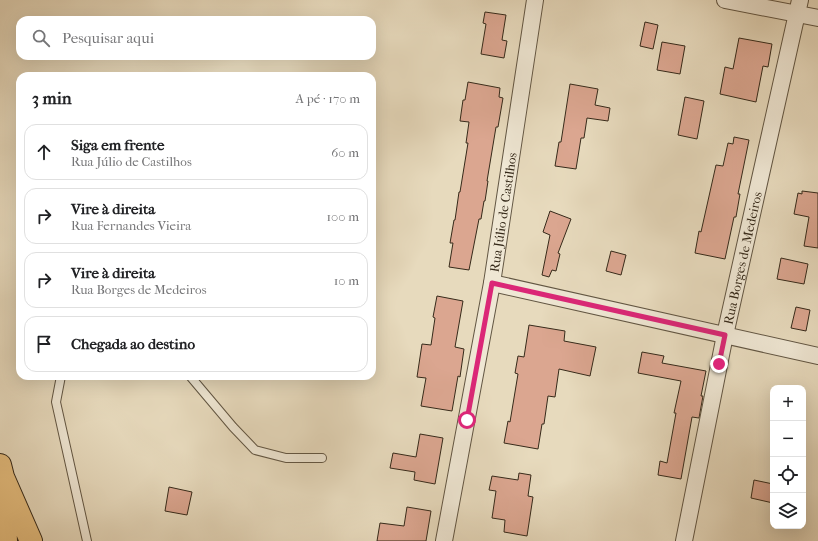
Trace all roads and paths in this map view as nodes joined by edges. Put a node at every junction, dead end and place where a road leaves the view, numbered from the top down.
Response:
1 (535, 0) edge
2 (726, 0) edge
3 (798, 7) edge
4 (818, 18) edge
5 (492, 283) junction
6 (725, 335) junction
7 (818, 356) edge
8 (60, 380) edge
9 (193, 380) edge
10 (322, 458) dead end
11 (2, 471) edge
12 (6, 541) edge
13 (31, 541) edge
14 (87, 541) edge
15 (444, 541) edge
16 (684, 541) edge

1 - 5 street, Rua Júlio de Castilhos
2 - 3 street
3 - 4 street
3 - 6 street, Rua Borges de Medeiros
5 - 6 street
5 - 15 street, Rua Júlio de Castilhos
6 - 7 street
6 - 16 street, Rua Borges de Medeiros
8 - 14 lane
9 - 10 lane
11 - 12 highway
11 - 13 highway

